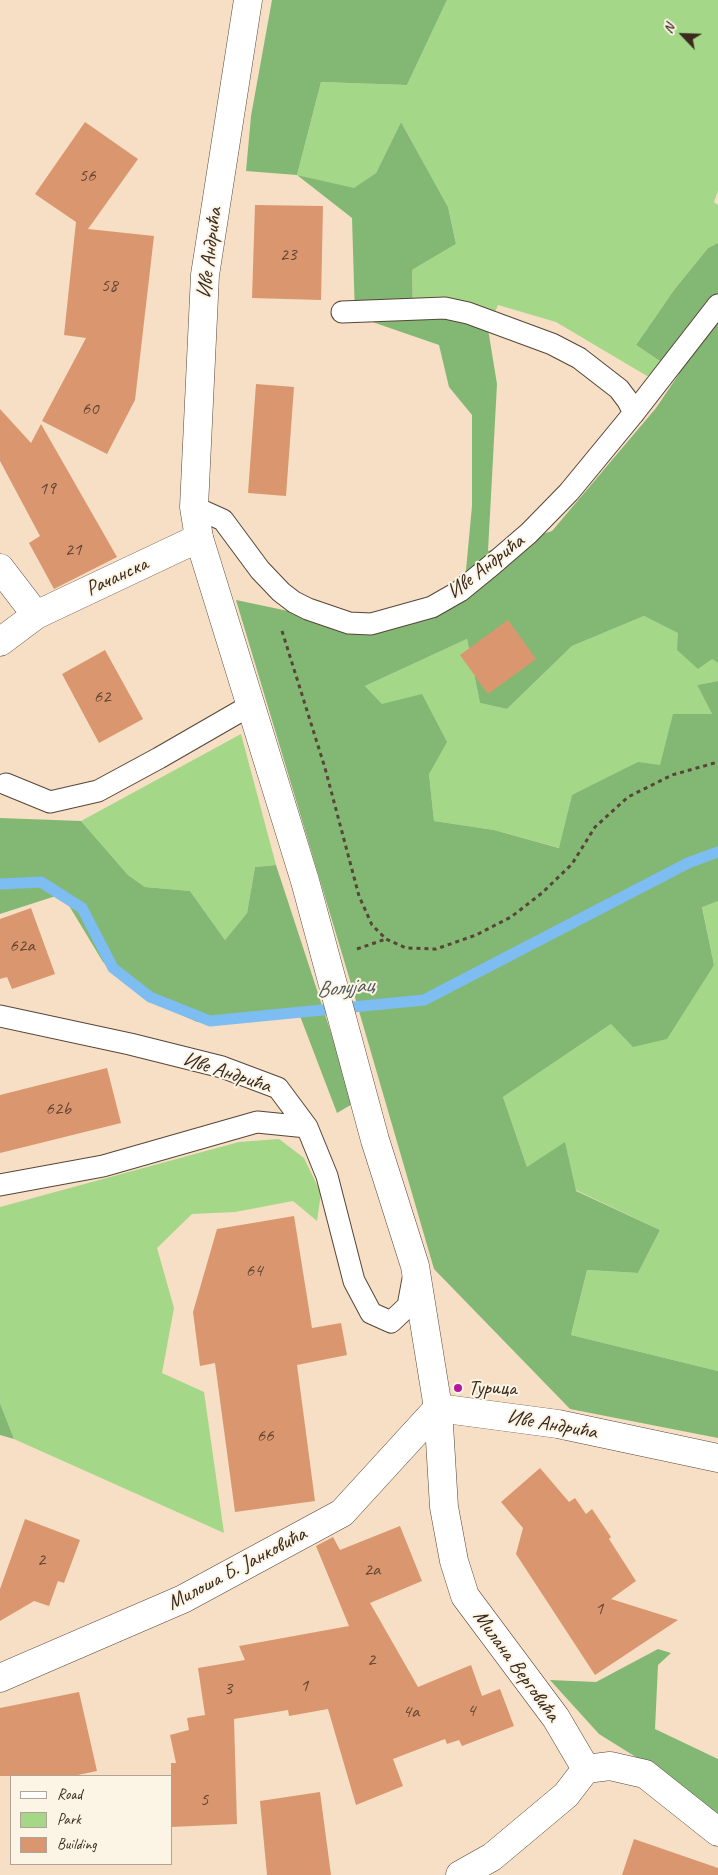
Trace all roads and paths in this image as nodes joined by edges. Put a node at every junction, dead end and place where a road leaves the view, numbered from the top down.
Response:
1 (248, 0) edge
2 (718, 305) edge
3 (342, 312) dead end
4 (634, 413) junction
5 (194, 507) junction
6 (199, 538) junction
7 (0, 568) edge
8 (281, 592) junction
9 (36, 615) junction
10 (0, 642) edge
11 (251, 705) junction
12 (718, 762) edge
13 (6, 784) dead end
14 (0, 1016) edge
15 (307, 1127) junction
16 (0, 1185) edge
17 (415, 1266) junction
18 (438, 1408) junction
19 (718, 1458) edge
20 (0, 1678) edge
21 (586, 1769) junction
22 (718, 1832) edge
23 (460, 1875) edge

1 - 5 street, Иве Андрића
2 - 4 lane, Иве Андрића
3 - 4 lane
4 - 8 lane, Иве Андрића
5 - 6 street, Иве Андрића
5 - 8 lane, Иве Андрића
6 - 9 street, Рачанска
6 - 11 street, Иве Андрића
7 - 9 street
8 - 12 path
9 - 10 street, Рачанска
11 - 13 lane
11 - 17 street, Иве Андрића
14 - 15 lane, Иве Андрића
15 - 16 lane
15 - 17 lane, Иве Андрића
17 - 18 street, Иве Андрића
18 - 19 street, Иве Андрића
18 - 20 street, Милоша Б. Јанковића
18 - 21 street, Милана Верговића
21 - 22 street
21 - 23 street

